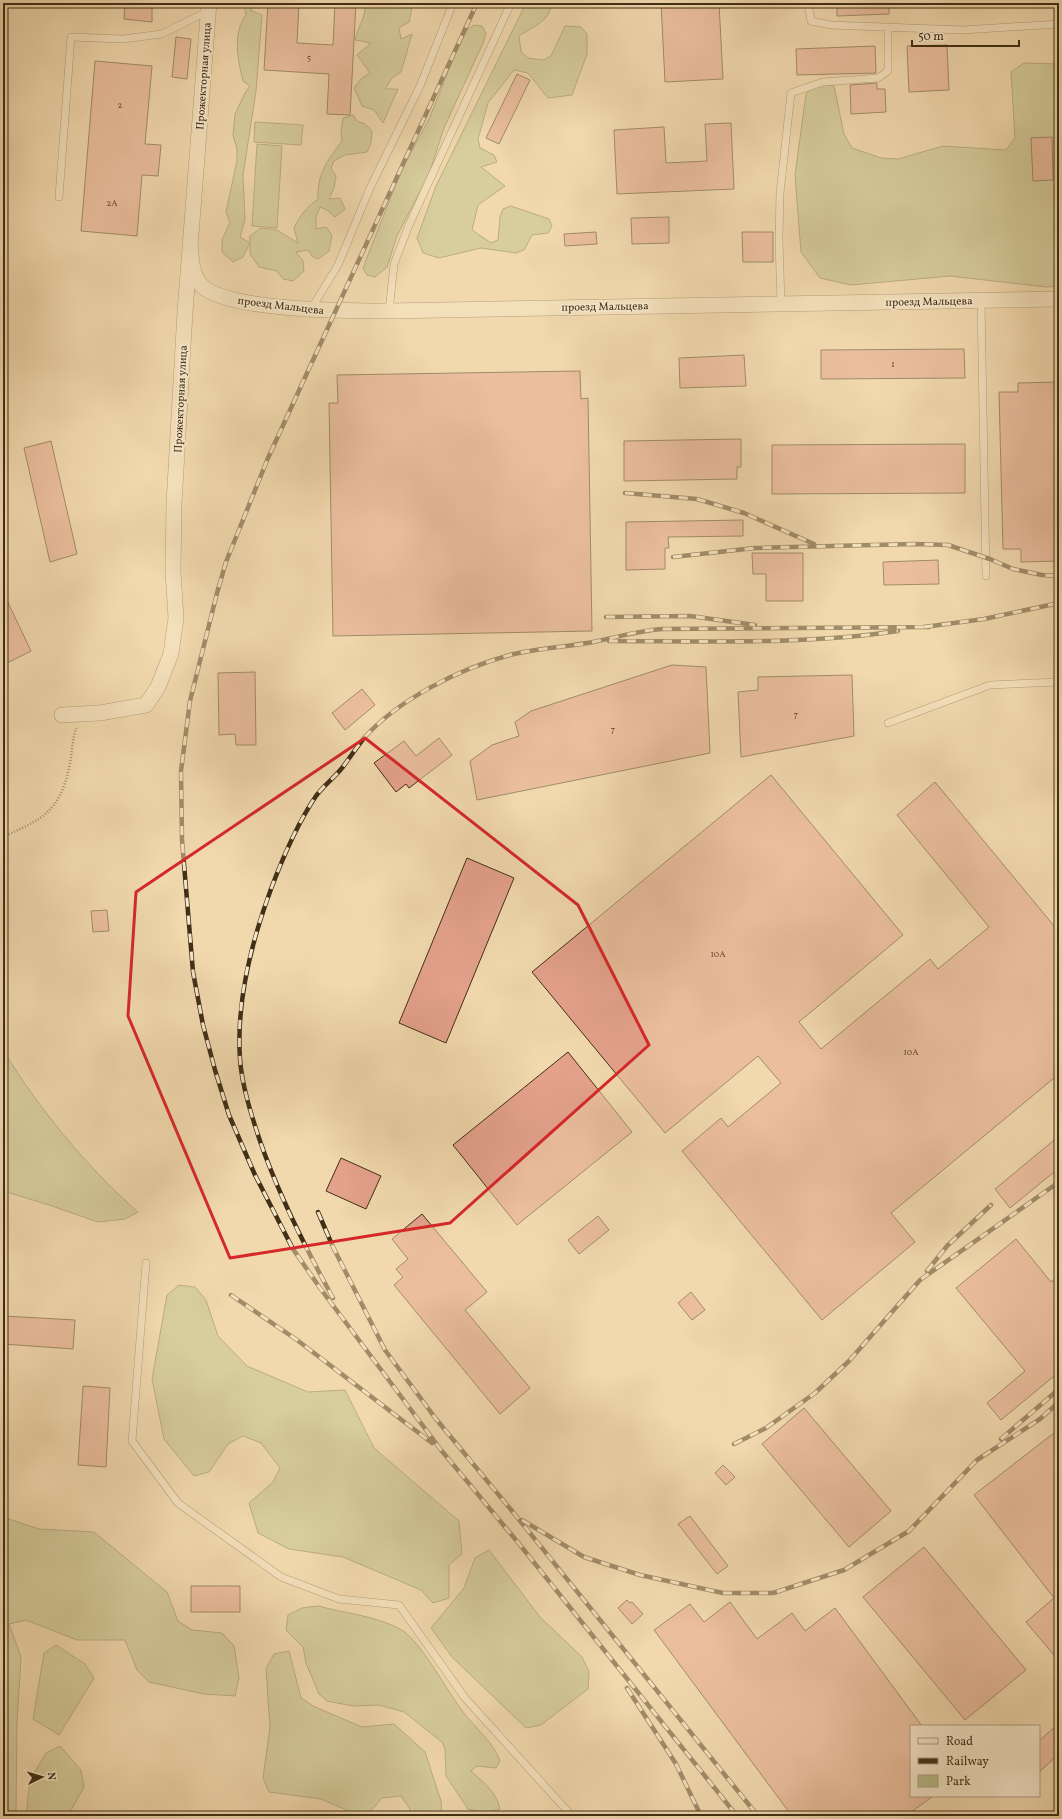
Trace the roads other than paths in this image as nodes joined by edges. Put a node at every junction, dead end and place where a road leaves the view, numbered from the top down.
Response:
1 (453, 3) edge
2 (511, 3) edge
3 (808, 3) edge
4 (208, 7) edge
5 (1059, 24) edge
6 (888, 26) junction
7 (59, 197) dead end
8 (190, 241) junction
9 (1059, 299) edge
10 (981, 300) junction
11 (781, 303) junction
12 (310, 310) junction
13 (390, 311) junction
14 (986, 576) dead end
15 (1059, 682) edge
16 (62, 715) dead end
17 (888, 723) dead end
18 (146, 1263) dead end
19 (572, 1816) edge

1 - 12 lane
2 - 13 lane
3 - 6 lane
4 - 7 lane
4 - 8 street, Прожекторная улица
5 - 6 lane
6 - 11 lane
8 - 12 street, проезд Мальцева
8 - 16 street, Прожекторная улица
9 - 10 street, проезд Мальцева
10 - 11 street, проезд Мальцева
10 - 14 lane
11 - 13 street, проезд Мальцева
12 - 13 street, проезд Мальцева
15 - 17 lane
18 - 19 lane

